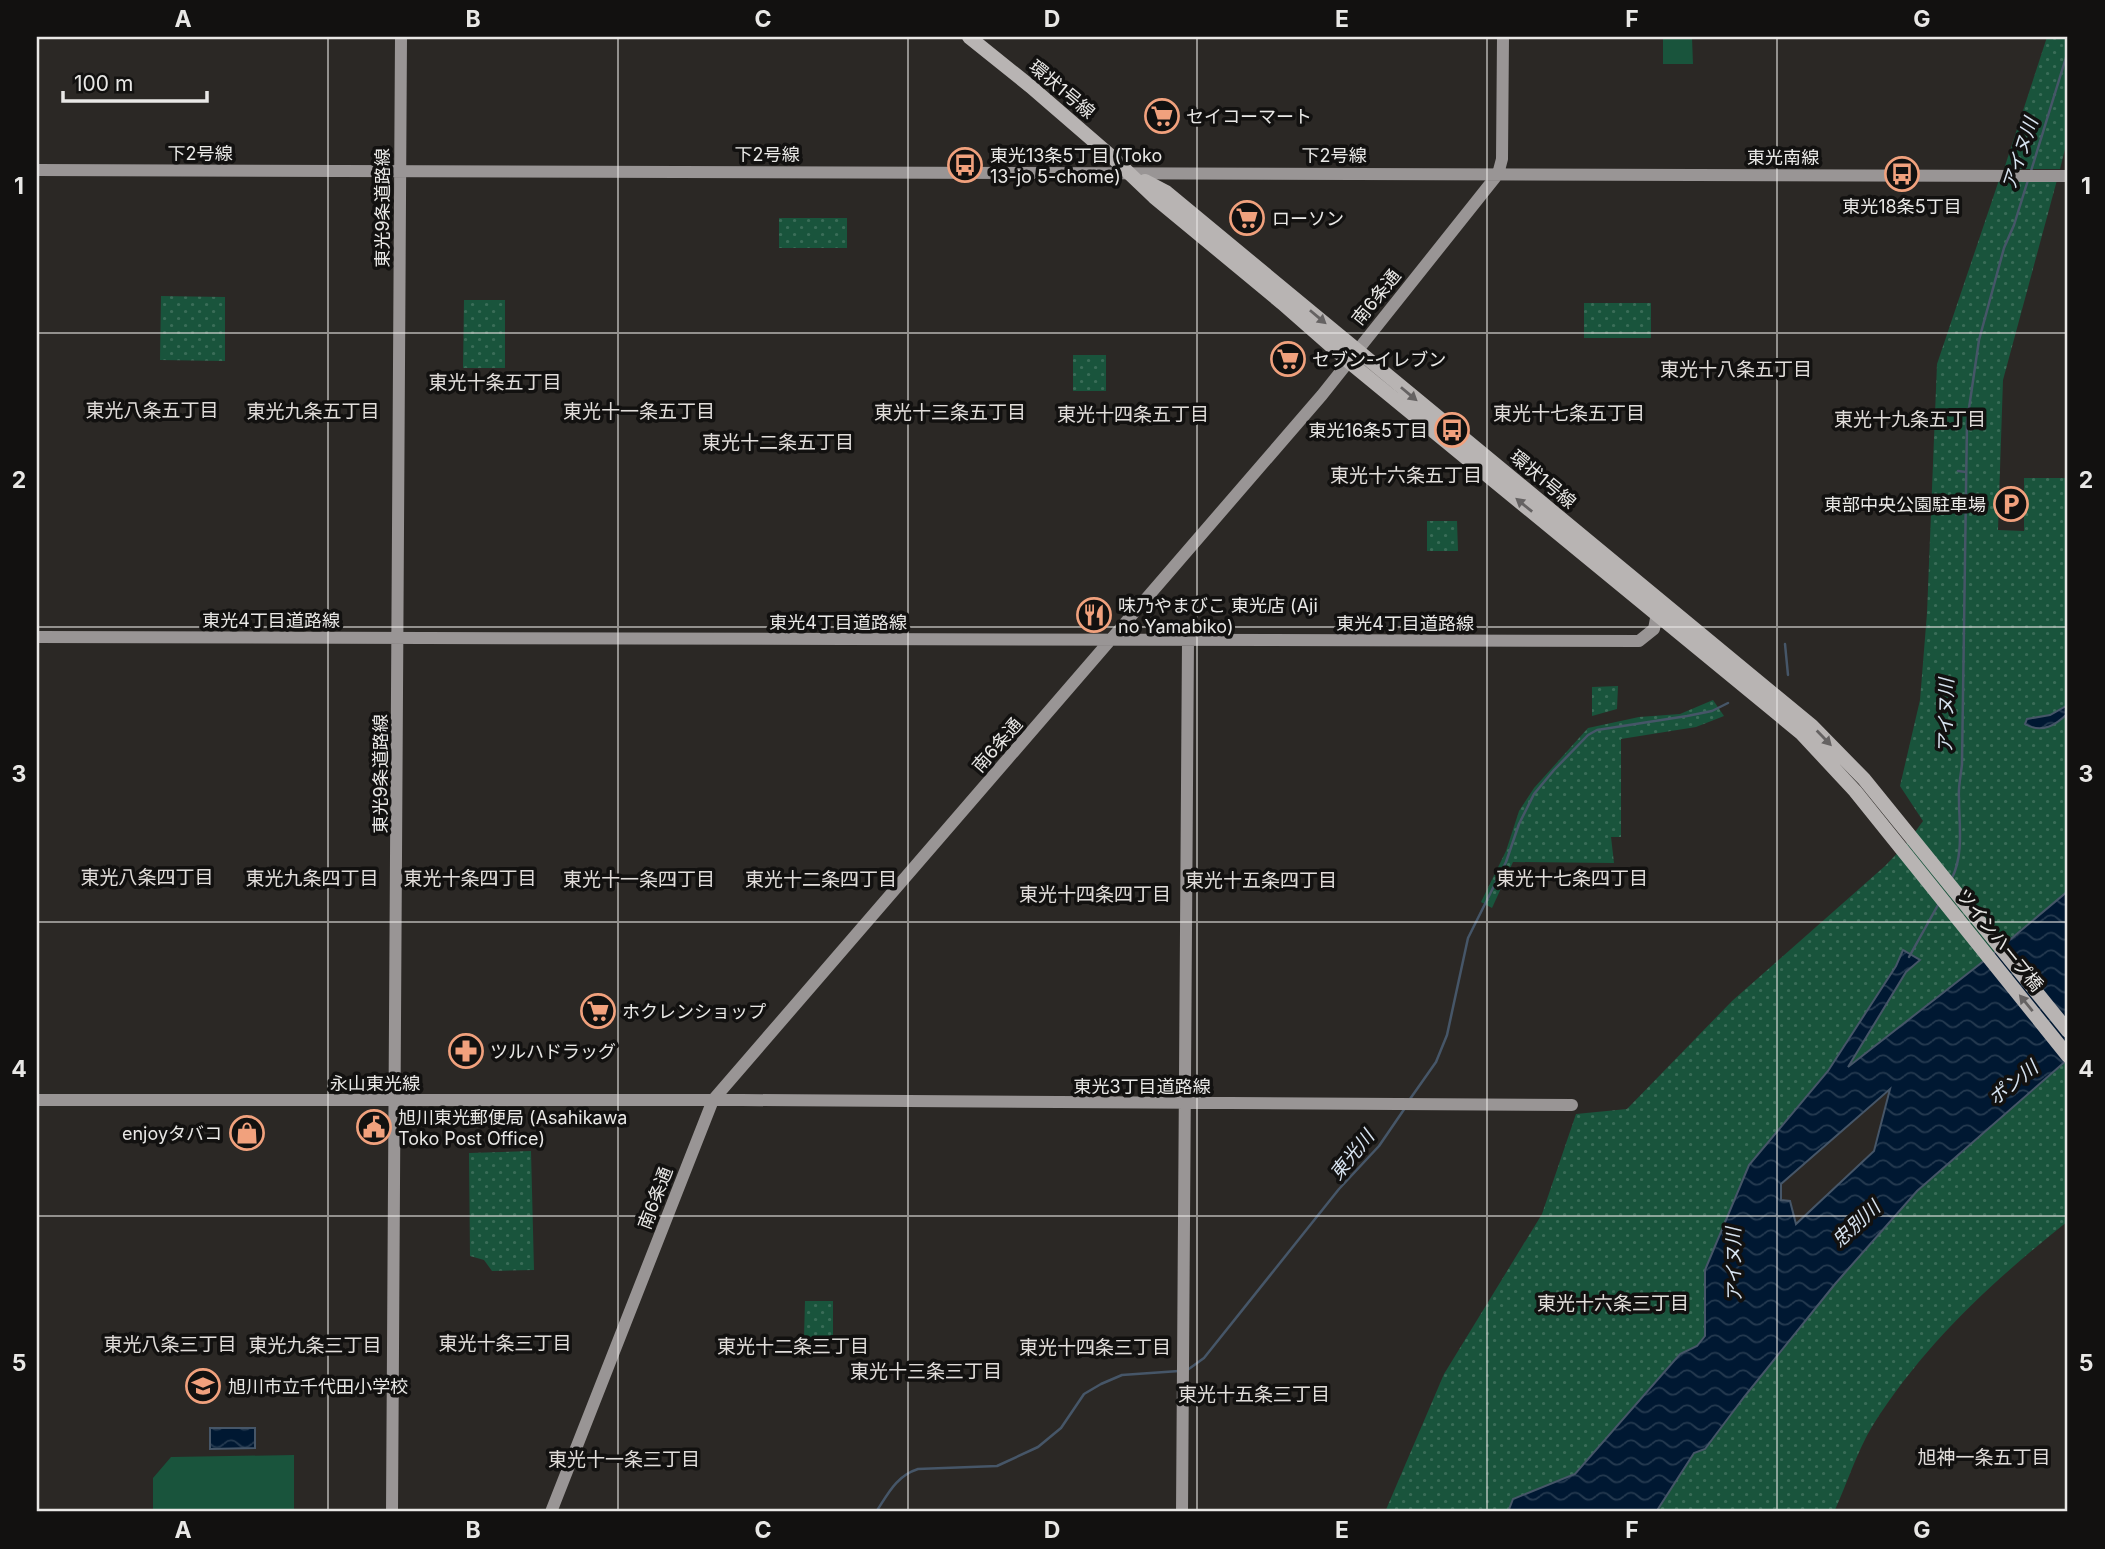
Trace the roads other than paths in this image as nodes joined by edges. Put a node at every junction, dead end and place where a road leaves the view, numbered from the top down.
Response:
1 (401, 37) edge
2 (969, 37) edge
3 (1503, 37) edge
4 (37, 170) edge
5 (400, 170) junction
6 (1128, 172) junction
7 (1497, 174) junction
8 (2068, 176) edge
9 (1352, 356) junction
10 (1657, 613) junction
11 (37, 637) edge
12 (398, 638) junction
13 (1110, 640) junction
14 (1188, 640) junction
15 (1913, 838) joint
16 (1901, 847) joint
17 (2068, 1031) edge
18 (2068, 1056) edge
19 (37, 1100) edge
20 (713, 1100) junction
21 (395, 1101) junction
22 (1185, 1103) junction
23 (1572, 1105) dead end
24 (392, 1512) edge
25 (551, 1512) edge
26 (1182, 1512) edge

1 - 5 street, 東光9条道路線
2 - 6 main road, 環状1号線
3 - 7 street
4 - 5 street, 下2号線
5 - 6 street, 下2号線
5 - 12 street, 東光9条道路線
6 - 7 street, 下2号線
6 - 9 main road, 環状1号線
7 - 8 street, 東光南線
7 - 9 street, 南6条通
10 -> 9 main road, 環状1号線
9 - 13 street, 南6条通
9 -> 15 main road, 環状1号線
10 - 14 street, 東光4丁目道路線
10 - 16 main road, 環状1号線
11 - 12 street, 東光4丁目道路線
12 - 13 street, 東光4丁目道路線
12 - 21 street, 東光9条道路線
13 - 14 street, 東光4丁目道路線
13 - 20 street, 南6条通
14 - 22 street
15 - 17 main road, ツインハープ橋
18 -> 16 main road, ツインハープ橋
19 - 21 street, 永山東光線
20 - 21 street, 永山東光線
20 - 22 street, 東光3丁目道路線
20 - 25 street, 南6条通
21 - 24 street, 東光9条道路線
22 - 23 street, 東光3丁目道路線
22 - 26 street

